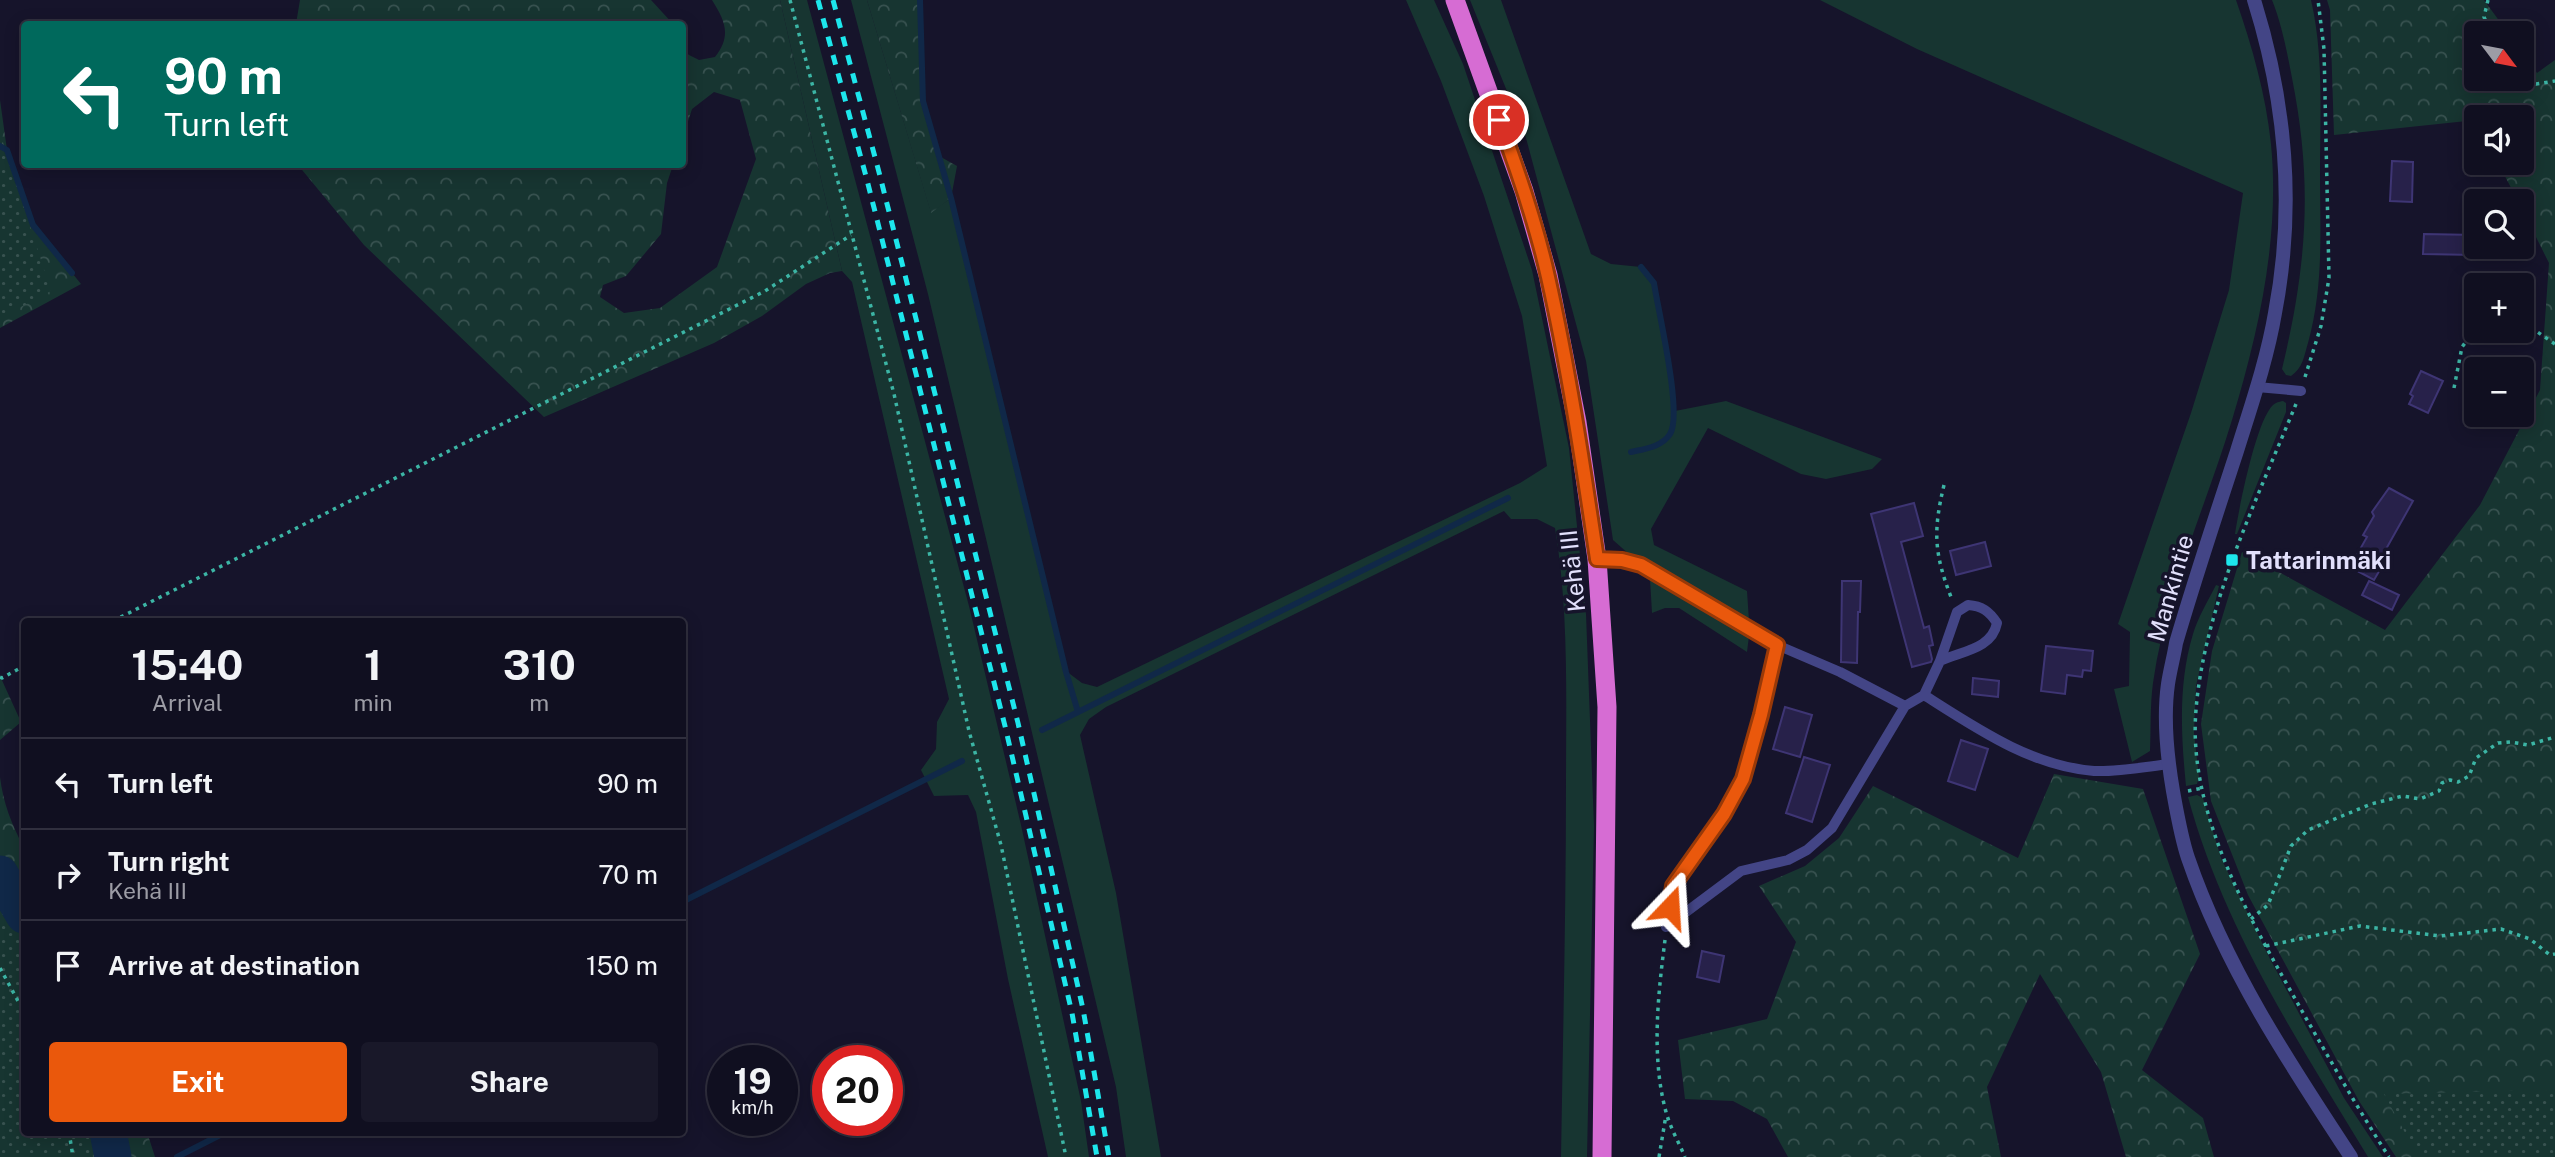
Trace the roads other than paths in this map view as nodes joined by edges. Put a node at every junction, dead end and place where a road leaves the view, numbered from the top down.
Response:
1 (1455, 0) edge
2 (2254, 0) edge
3 (2257, 387) junction
4 (2301, 391) road end
5 (1597, 559) junction
6 (1777, 645) junction
7 (1940, 661) junction
8 (1924, 695) junction
9 (1905, 706) junction
10 (2168, 764) junction
11 (1602, 1157) edge
12 (2351, 1157) edge

1 - 5 highway, Kehä III
2 - 3 street, Mankintie
3 - 4 lane
3 - 10 street, Mankintie
5 - 6 lane
5 - 11 highway, Kehä III
6 - 9 lane
6 - 9 lane
7 - 7 lane
7 - 8 lane
8 - 9 lane
8 - 10 lane
10 - 12 street, Mankintie

